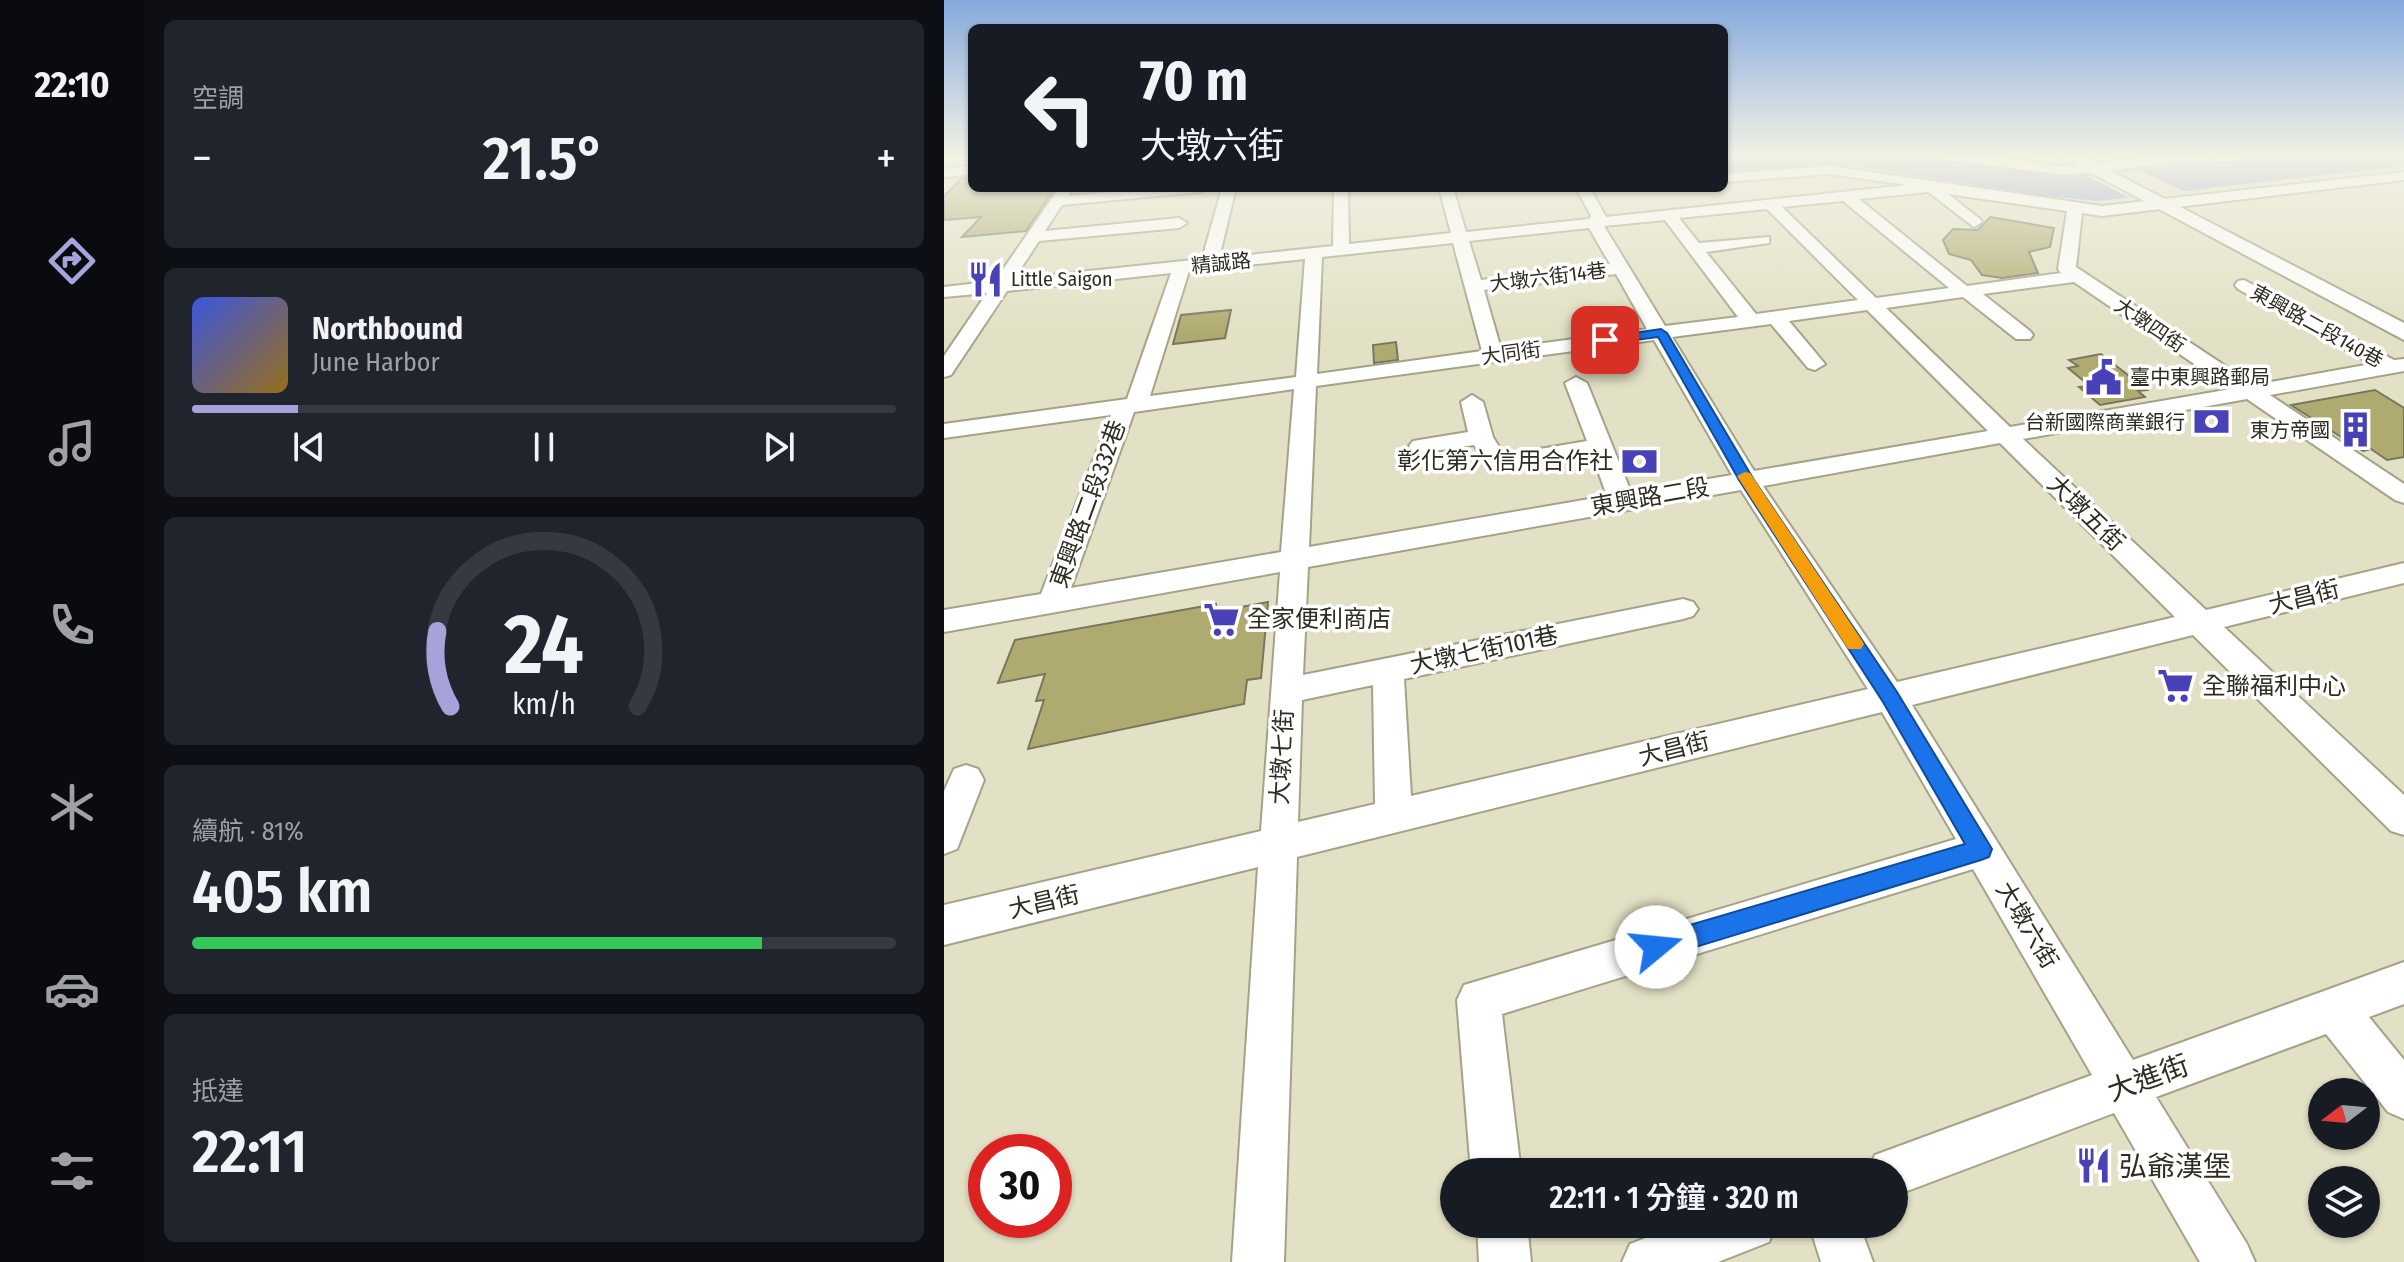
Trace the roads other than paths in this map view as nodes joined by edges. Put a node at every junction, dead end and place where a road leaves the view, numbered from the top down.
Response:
1 (1047, 215) edge
2 (1138, 215) edge
3 (1222, 215) edge
4 (1341, 215) edge
5 (1453, 215) edge
6 (1598, 215) edge
7 (1661, 215) edge
8 (1669, 215) edge
9 (1781, 215) edge
10 (1870, 215) edge
11 (1965, 215) edge
12 (2074, 215) edge
13 (2192, 215) edge
14 (2196, 215) edge
15 (1974, 222) dead end
16 (1179, 223) dead end
17 (1594, 223) junction
18 (1131, 228) junction
19 (1032, 237) junction
20 (1458, 237) junction
21 (1763, 240) dead end
22 (1695, 249) junction
23 (1341, 250) junction
24 (1314, 252) junction
25 (1209, 264) junction
26 (1182, 267) junction
27 (1622, 268) junction
28 (2077, 276) junction
29 (2244, 285) dead end
30 (1474, 286) junction
31 (1000, 287) junction
32 (1965, 291) junction
33 (944, 292) edge
34 (1872, 304) junction
35 (2404, 315) edge
36 (1776, 317) junction
37 (1751, 321) junction
38 (1661, 333) junction
39 (2404, 333) edge
40 (2023, 335) dead end
41 (1493, 356) junction
42 (1815, 364) dead end
43 (2397, 366) edge
44 (944, 371) edge
45 (1305, 382) junction
46 (1576, 383) dead end
47 (2250, 392) junction
48 (1472, 402) dead end
49 (1130, 405) junction
50 (944, 431) edge
51 (2005, 435) junction
52 (1481, 437) junction
53 (1421, 446) dead end
54 (1600, 446) junction
55 (1747, 480) junction
56 (2404, 495) edge
57 (1622, 502) junction
58 (1294, 559) junction
59 (2404, 573) edge
60 (1052, 602) junction
61 (1683, 609) dead end
62 (944, 621) edge
63 (2200, 622) junction
64 (1388, 670) junction
65 (1286, 691) junction
66 (1890, 697) junction
67 (966, 780) dead end
68 (1394, 817) junction
69 (2404, 819) edge
70 (944, 837) edge
71 (1278, 847) junction
72 (1981, 849) junction
73 (944, 925) edge
74 (2404, 983) edge
75 (2334, 1009) junction
76 (2124, 1087) junction
77 (2404, 1096) edge
78 (1495, 1158) edge
79 (1908, 1166) edge
80 (1503, 1238) edge
81 (1713, 1238) edge
82 (1839, 1238) edge
83 (1258, 1262) edge
84 (1505, 1262) edge
85 (1648, 1262) edge
86 (1847, 1262) edge
87 (2229, 1262) edge

1 - 19 street
2 - 18 street
3 - 25 street
4 - 23 street
5 - 20 street
6 - 17 street, 大墩六街
7 - 17 street, 精誠路
8 - 22 street
9 - 34 street, 大墩五街
10 - 32 street
11 - 15 street
12 - 28 street
13 - 39 main road
14 - 35 main road
16 - 18 street
17 - 20 street, 精誠路
17 - 27 street, 大墩六街
18 - 19 street
19 - 31 street
20 - 23 street, 精誠路
20 - 30 street
21 - 22 street
22 - 37 street
23 - 24 street, 精誠路
24 - 25 street, 精誠路
24 - 45 street, 大墩七街
25 - 26 street, 精誠路
26 - 31 street, 精誠路
26 - 49 street, 東興路二段332巷
27 - 30 street, 大墩六街14巷
27 - 38 street, 大墩六街
28 - 32 street, 大同街
28 - 47 street, 大墩四街
29 - 43 street, 東興路二段140巷
30 - 41 street
31 - 33 street, 精誠路
31 - 44 street
32 - 34 street, 大同街
32 - 40 street
34 - 36 street, 大同街
34 - 51 street, 大墩五街
36 - 37 street, 大同街
36 - 42 street
37 - 38 street, 大同街
38 - 41 street, 大同街
38 - 55 street, 大墩六街
41 - 45 street, 大同街
43 - 47 street, 東興路二段
45 - 49 street, 大同街
45 - 58 street, 大墩七街
46 - 54 street
47 - 51 street, 東興路二段
47 - 56 street, 大墩四街
48 - 52 street
49 - 50 street, 大同街
49 - 60 street, 東興路二段332巷
51 - 55 street, 東興路二段
51 - 63 street, 大墩五街
52 - 53 street
52 - 54 street
54 - 57 street
55 - 57 street, 東興路二段
55 - 66 street, 大墩六街
57 - 58 street, 東興路二段
58 - 60 street, 東興路二段
58 - 65 street, 大墩七街
59 - 63 street, 大昌街
60 - 62 street, 東興路二段
61 - 64 street, 大墩七街101巷
63 - 66 street, 大昌街
63 - 69 street, 大墩五街
64 - 65 street, 大墩七街101巷
64 - 68 street
65 - 71 street, 大墩七街
66 - 68 street, 大昌街
66 - 72 street, 大墩六街
67 - 70 street
68 - 71 street, 大昌街
71 - 73 street, 大昌街
71 - 83 street, 大墩七街
72 - 76 street, 大墩六街
72 - 78 street
74 - 75 street, 大進街
75 - 76 street, 大進街
75 - 77 street
76 - 79 street, 大進街
76 - 87 street, 大墩六街
80 - 84 street
81 - 85 street
82 - 86 street

